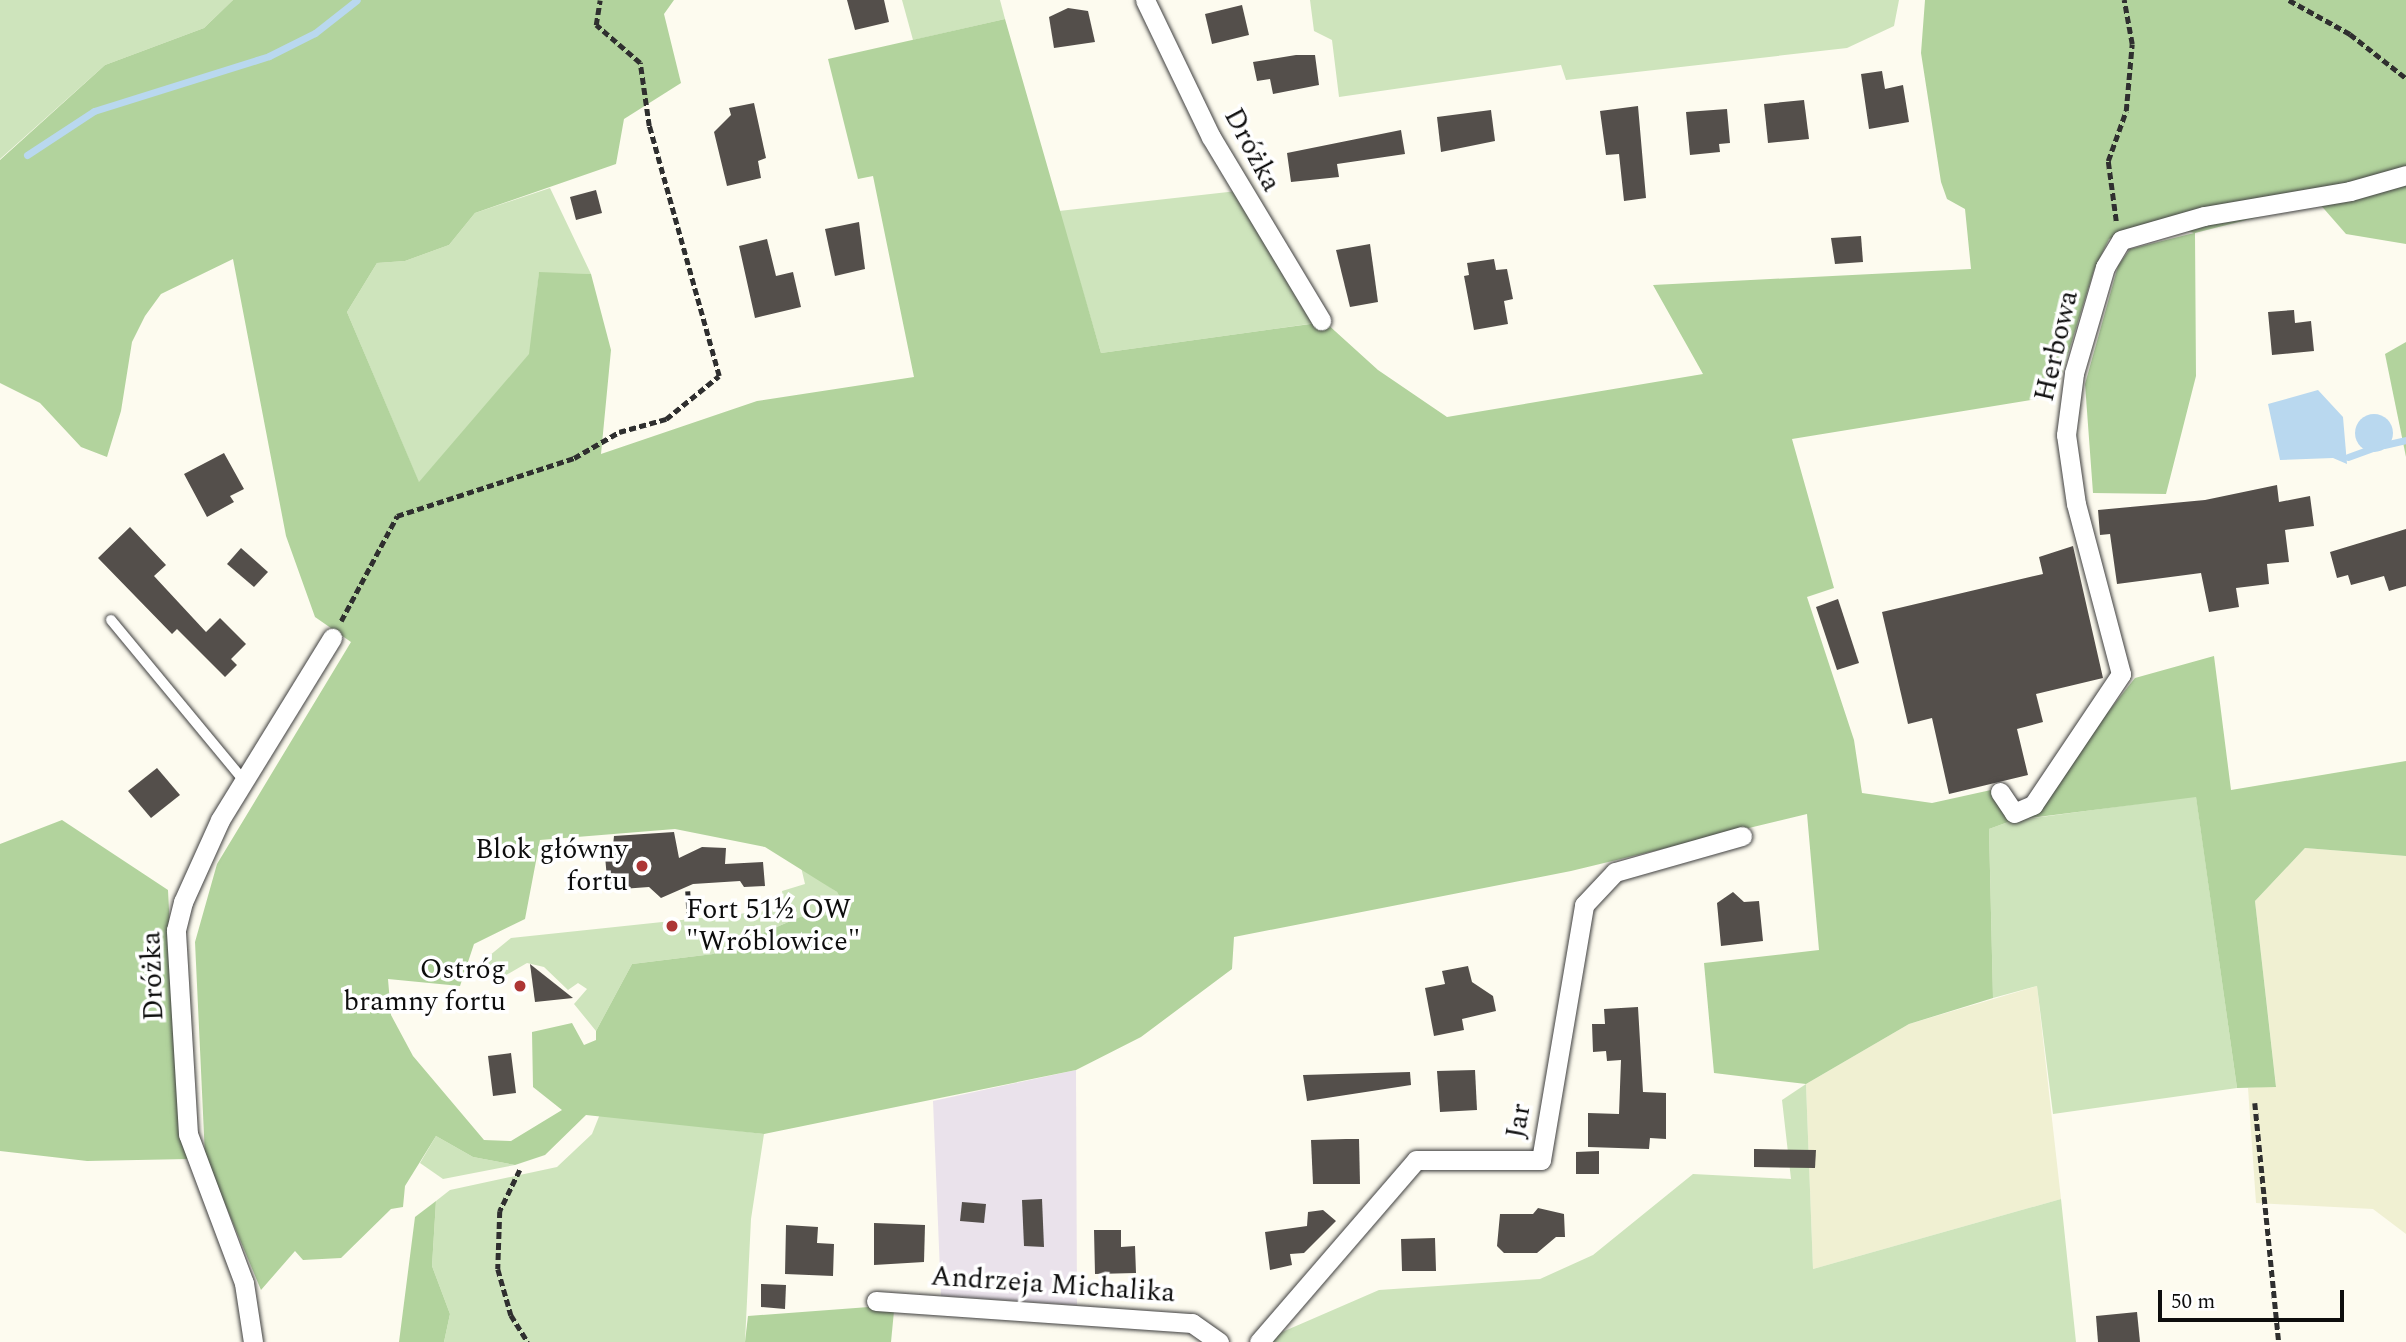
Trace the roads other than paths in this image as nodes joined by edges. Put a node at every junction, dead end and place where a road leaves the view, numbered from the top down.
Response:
1 (1144, 0) edge
2 (2406, 175) edge
3 (1321, 320) dead end
4 (111, 620) dead end
5 (332, 638) road end
6 (244, 781) junction
7 (2000, 792) dead end
8 (1742, 836) dead end
9 (876, 1301) dead end
10 (253, 1342) edge
11 (1219, 1342) edge
12 (1259, 1342) edge

1 - 3 street, Dróżka
2 - 7 street, Herbowa
4 - 6 lane
5 - 6 street, Dróżka
6 - 10 street, Dróżka
8 - 12 street, Jar
9 - 11 street, Andrzeja Michalika

